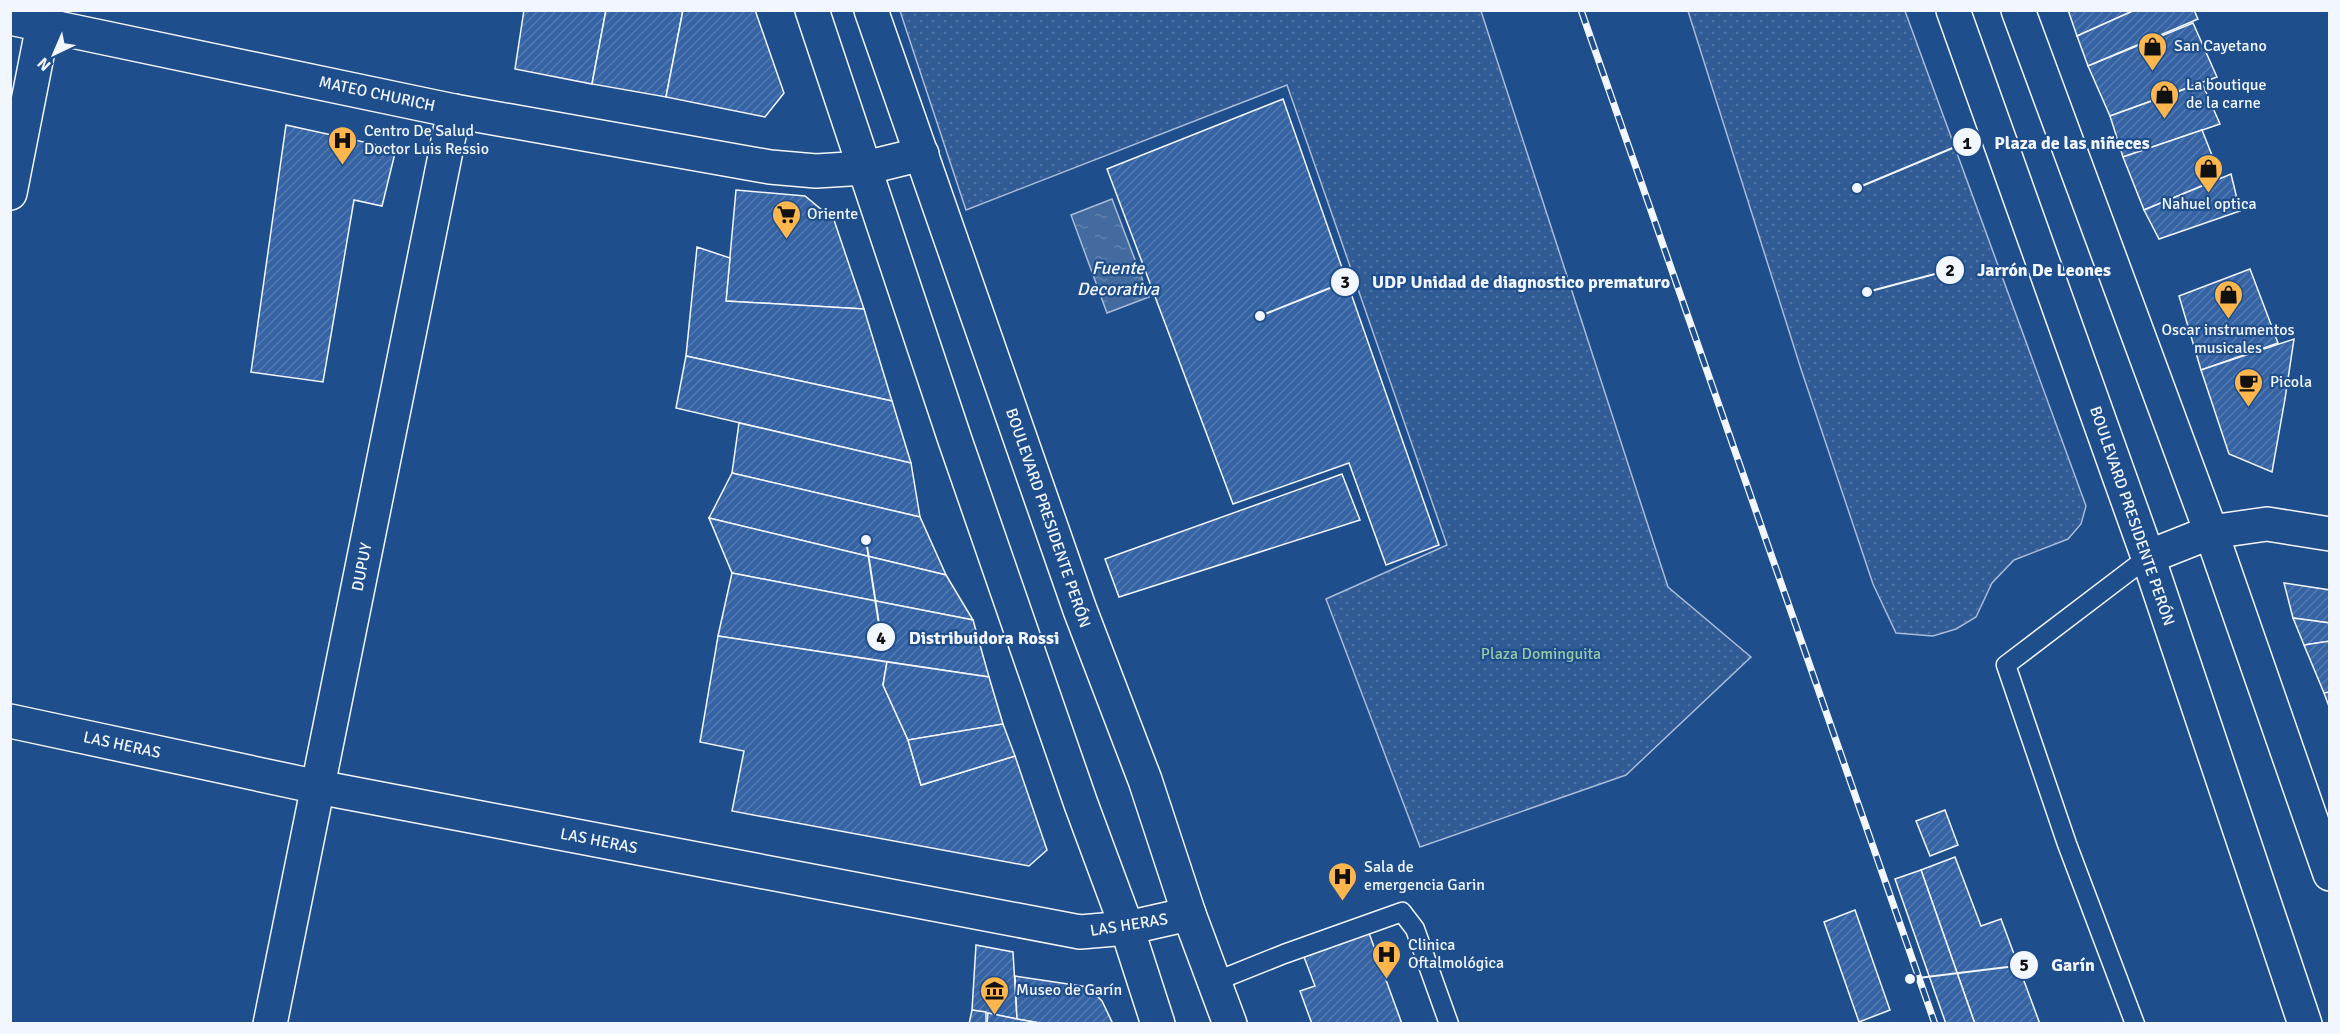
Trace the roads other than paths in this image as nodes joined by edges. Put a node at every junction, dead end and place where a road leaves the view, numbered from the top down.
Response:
1 (812, 10) edge
2 (871, 10) edge
3 (1953, 10) edge
4 (2018, 10) edge
5 (45, 17) edge
6 (10, 18) edge
7 (454, 111) junction
8 (922, 154) junction
9 (865, 168) junction
10 (10, 193) edge
11 (2211, 532) junction
12 (2330, 534) edge
13 (2148, 557) junction
14 (10, 721) edge
15 (318, 787) junction
16 (2330, 874) edge
17 (1189, 914) junction
18 (1127, 928) junction
19 (1214, 982) junction
20 (270, 1023) edge
21 (1158, 1023) edge
22 (1230, 1023) edge
23 (1449, 1023) edge
24 (2135, 1023) edge
25 (2305, 1023) edge

1 - 9 street
2 - 8 street, BOULEVARD PRESIDENTE PERÓN
3 - 13 street, BOULEVARD PRESIDENTE PERÓN
4 - 11 street
5 - 6 street, MATEO CHURICH
5 - 7 street, MATEO CHURICH
5 - 10 street
7 - 9 street, MATEO CHURICH
7 - 15 street, DUPUY
8 - 9 street, MATEO CHURICH
8 - 17 street, BOULEVARD PRESIDENTE PERÓN
9 - 18 street
11 - 12 street
11 - 13 street
11 - 16 street
13 - 24 lane
13 - 25 street, BOULEVARD PRESIDENTE PERÓN
14 - 15 street, LAS HERAS
15 - 18 street, LAS HERAS
15 - 20 street, DUPUY
17 - 18 street, LAS HERAS
17 - 19 street, BOULEVARD PRESIDENTE PERÓN
18 - 21 street
19 - 22 street, BOULEVARD PRESIDENTE PERÓN
19 - 23 lane

